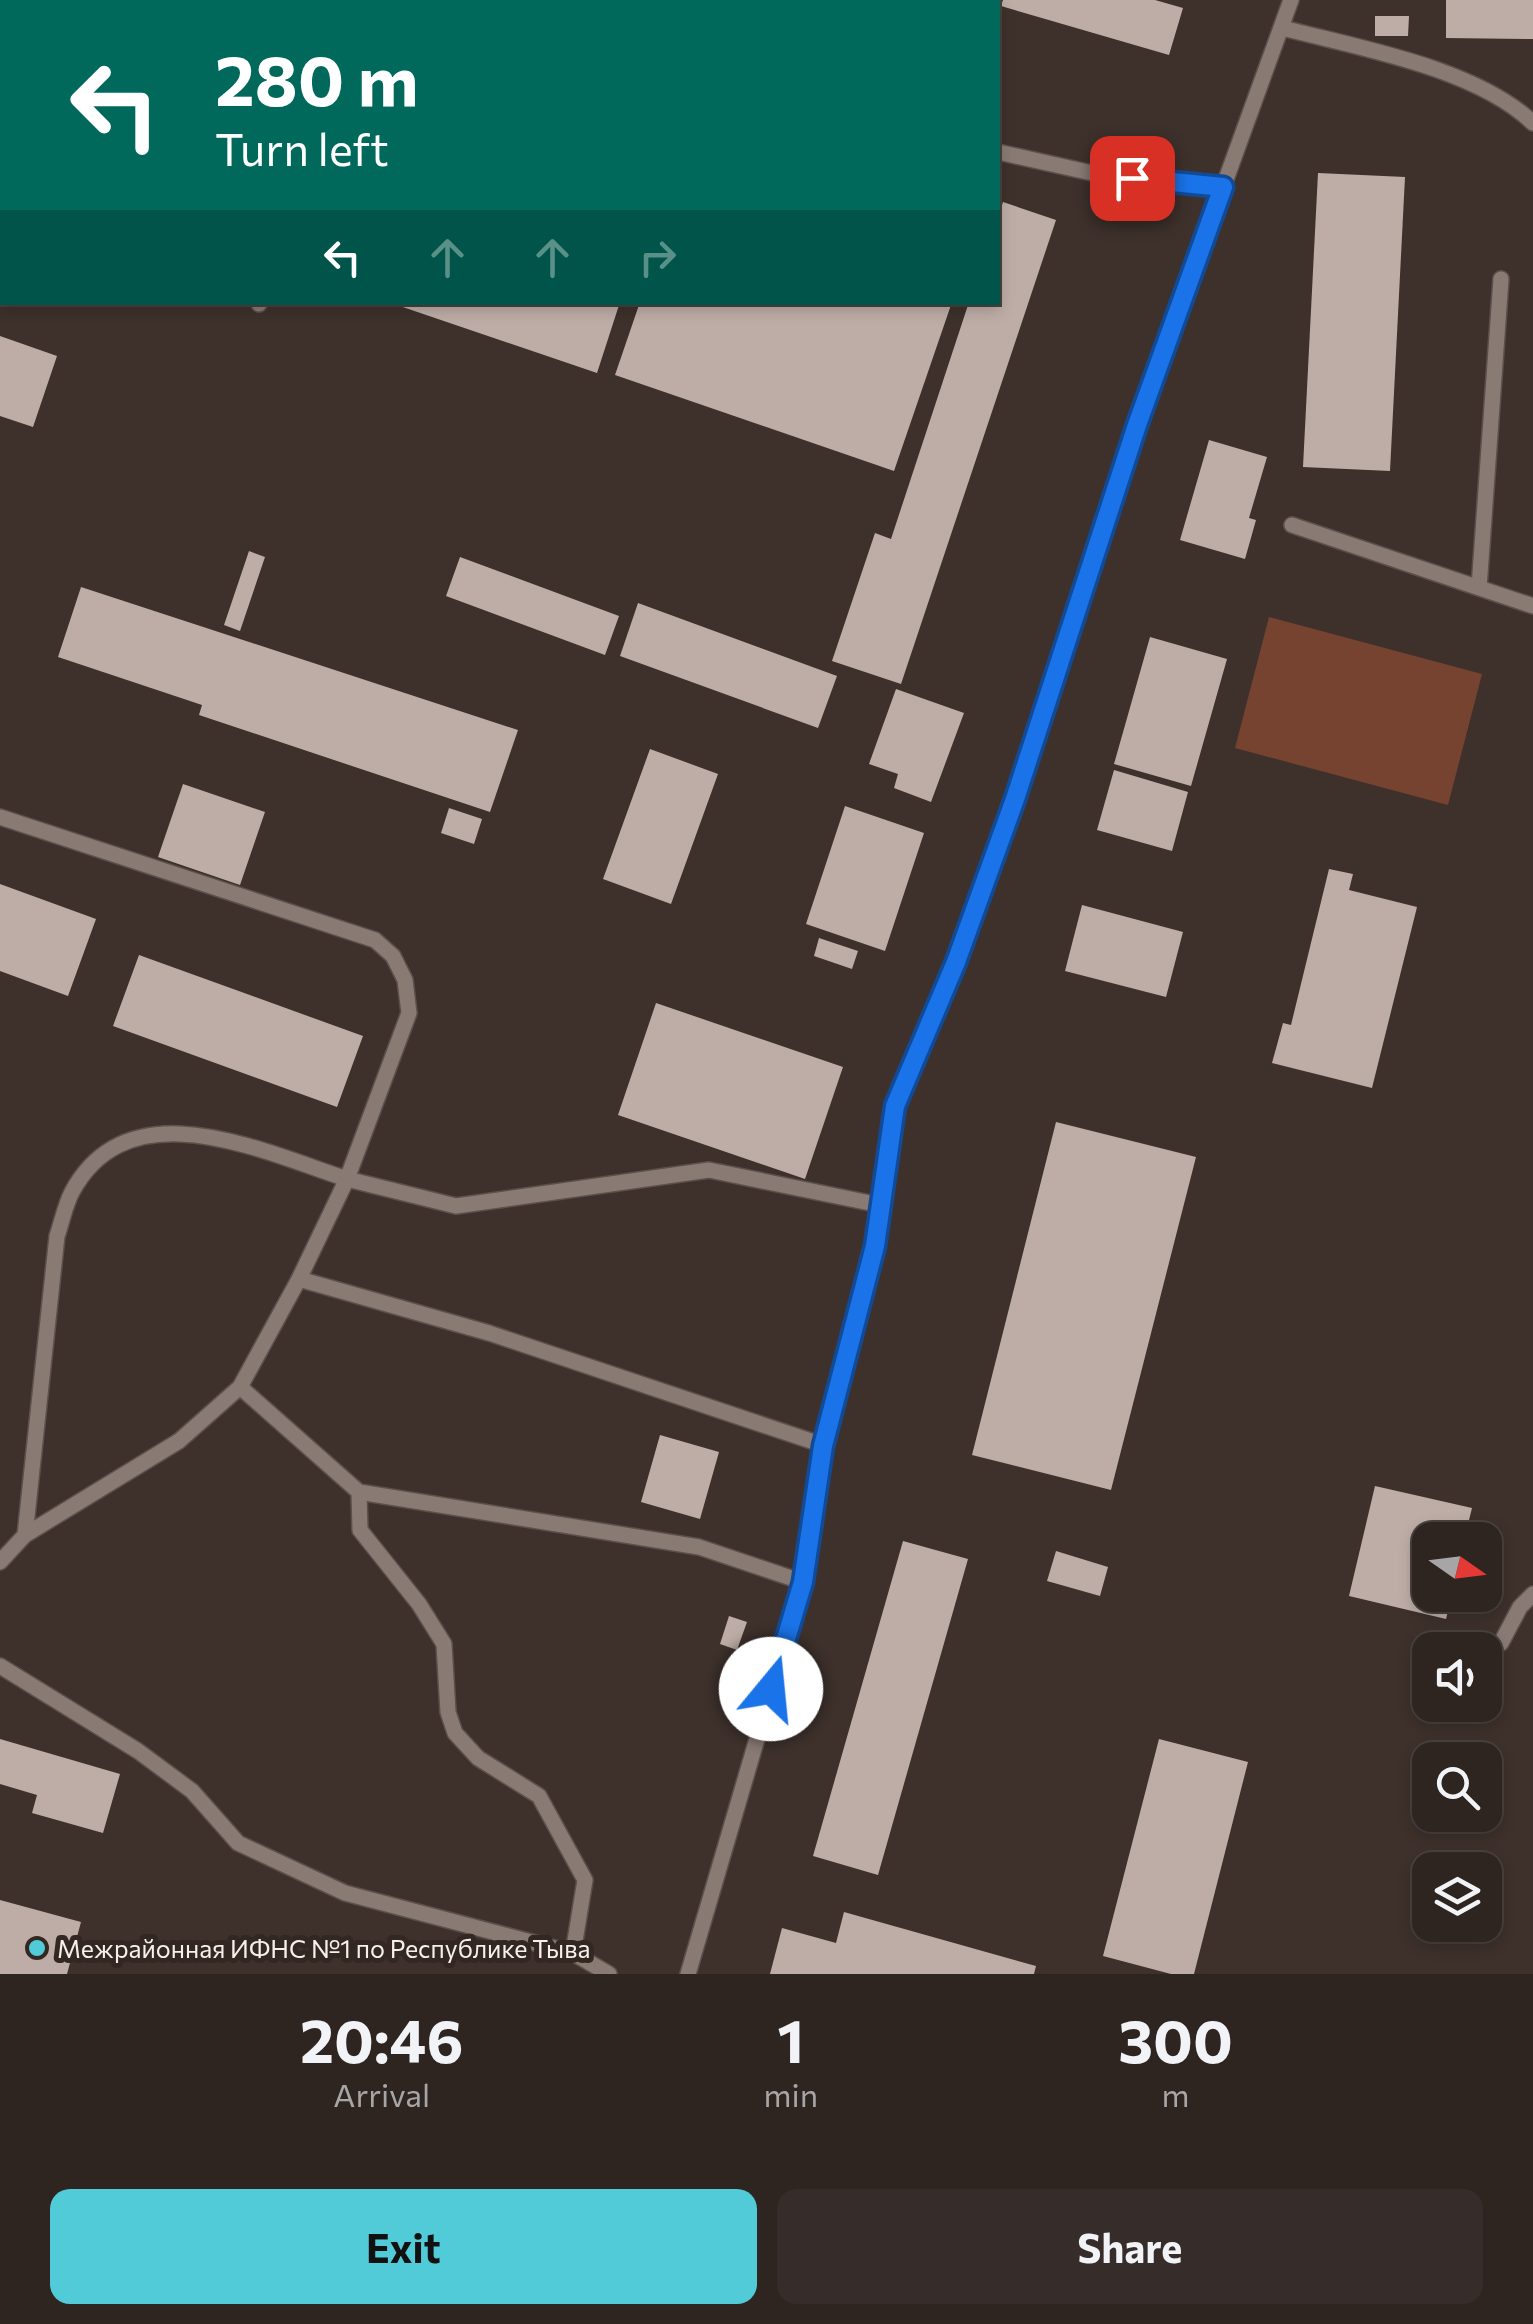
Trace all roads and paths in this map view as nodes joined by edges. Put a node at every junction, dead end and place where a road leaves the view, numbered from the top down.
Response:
1 (1291, 0) edge
2 (1283, 28) junction
3 (1533, 123) edge
4 (1000, 152) edge
5 (1223, 187) junction
6 (1501, 280) dead end
7 (1292, 525) dead end
8 (1479, 588) junction
9 (1533, 606) edge
10 (0, 817) edge
11 (347, 1180) junction
12 (880, 1205) junction
13 (299, 1279) junction
14 (240, 1386) junction
15 (823, 1446) junction
16 (359, 1492) junction
17 (24, 1536) junction
18 (0, 1562) edge
19 (803, 1582) junction
20 (1533, 1594) edge
21 (1502, 1640) edge
22 (0, 1666) edge
23 (573, 1953) junction
24 (609, 1974) edge
25 (688, 1974) edge

1 - 2 lane
2 - 3 lane
2 - 5 lane
4 - 5 lane
5 - 12 lane
6 - 8 lane
7 - 8 lane
8 - 9 lane
10 - 11 lane
11 - 12 lane
11 - 13 lane
11 - 17 lane
12 - 15 lane
13 - 14 lane
13 - 15 lane
14 - 16 lane
14 - 17 lane
15 - 19 lane
16 - 19 lane
16 - 23 lane
17 - 18 lane
19 - 25 lane
20 - 21 lane
22 - 23 lane
23 - 24 lane

